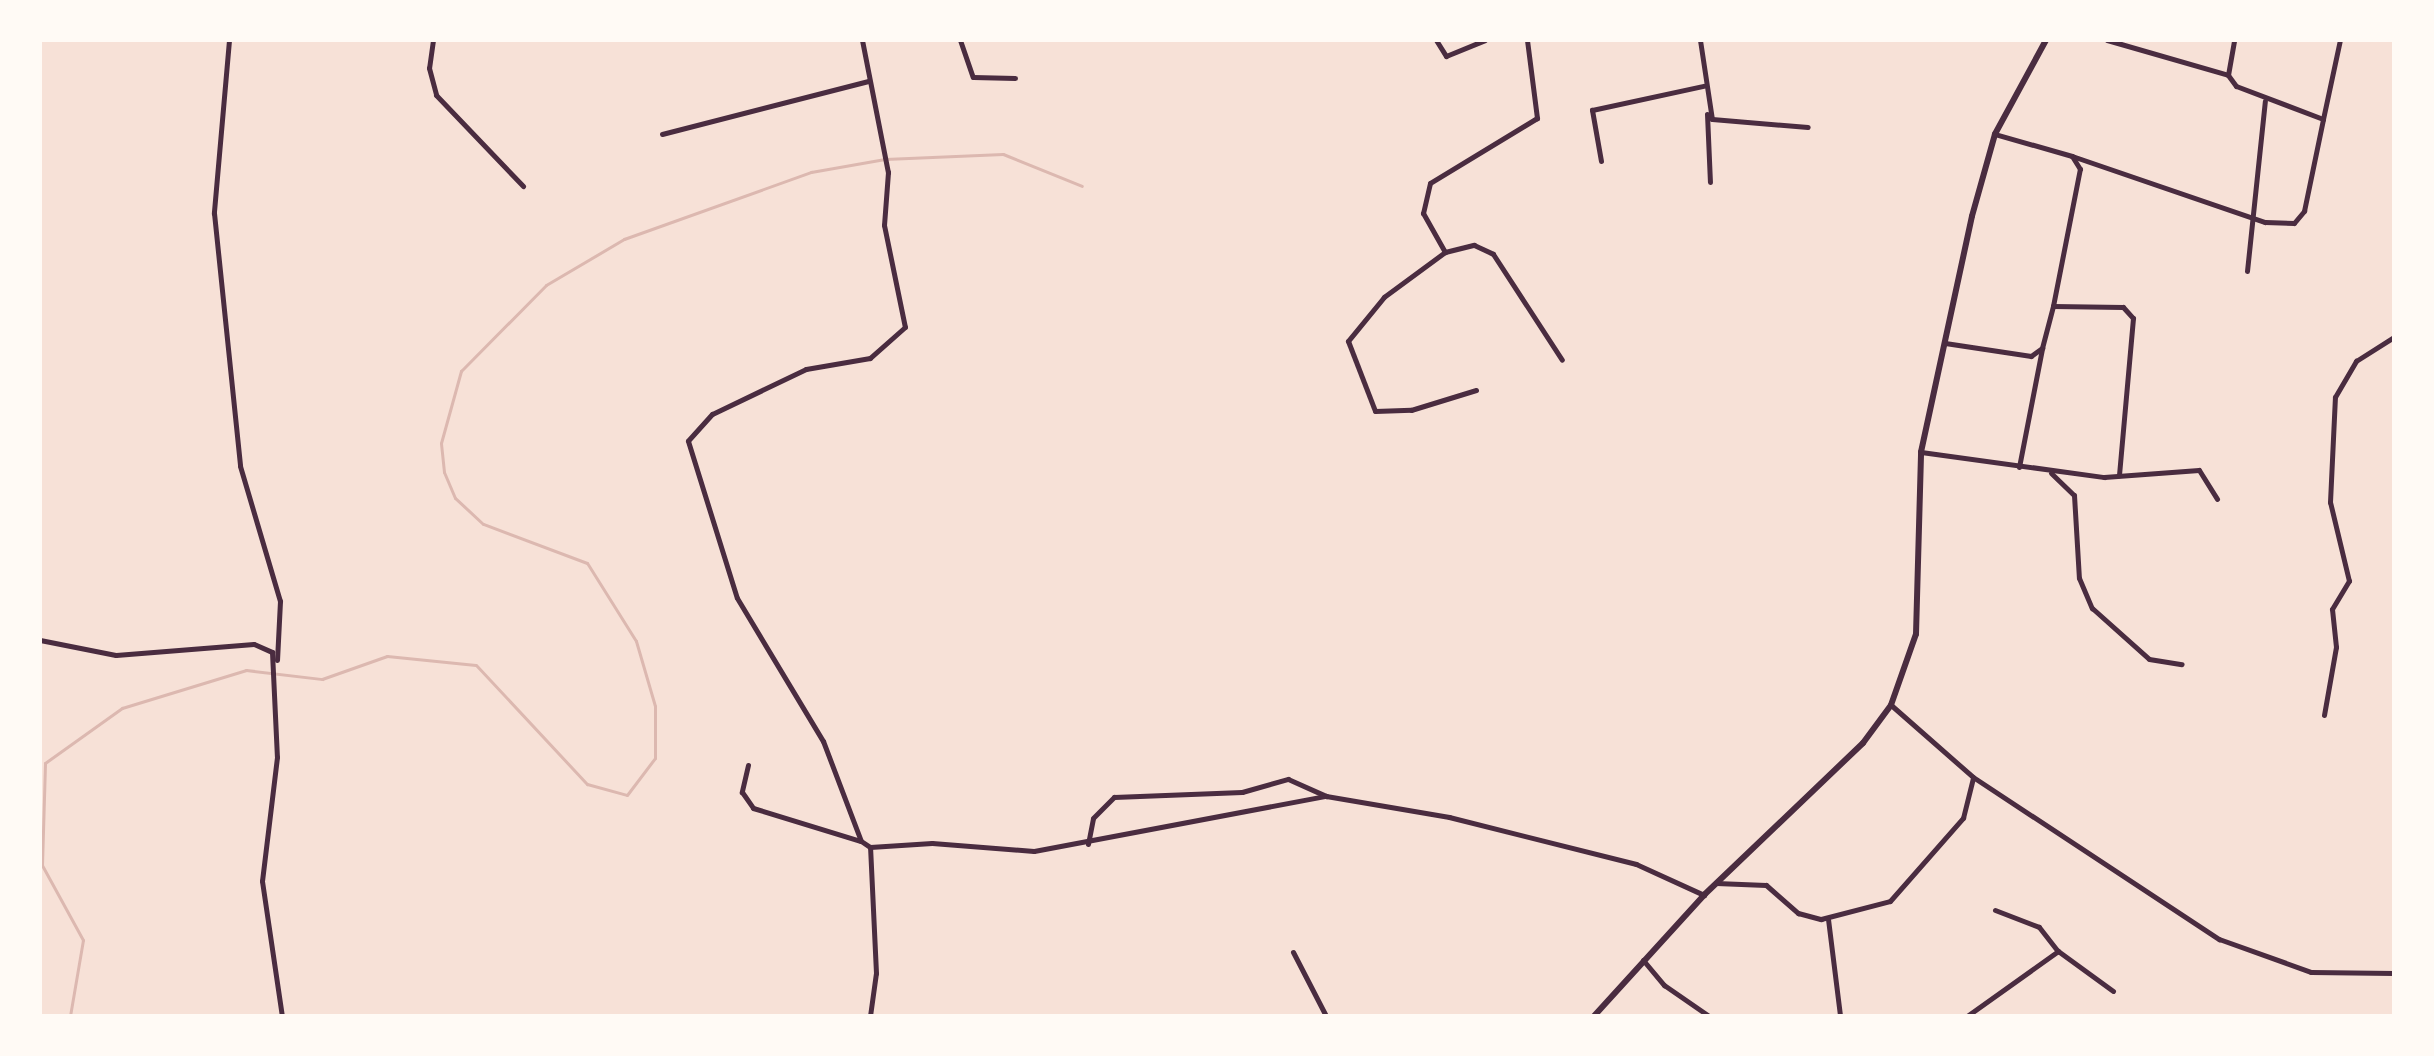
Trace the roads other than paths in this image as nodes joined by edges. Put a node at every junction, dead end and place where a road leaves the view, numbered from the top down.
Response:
1 (229, 40) edge
2 (433, 40) edge
3 (862, 40) edge
4 (960, 40) edge
5 (1436, 40) edge
6 (1485, 40) edge
7 (1527, 40) edge
8 (1700, 40) edge
9 (2046, 40) edge
10 (2107, 40) edge
11 (2234, 40) edge
12 (2340, 40) edge
13 (2228, 75) junction
14 (1015, 78) dead end
15 (868, 81) junction
16 (1703, 86) junction
17 (2265, 101) junction
18 (1707, 113) junction
19 (2323, 119) junction
20 (1808, 127) dead end
21 (662, 134) dead end
22 (1995, 134) junction
23 (2072, 156) junction
24 (1601, 161) dead end
25 (1710, 182) dead end
26 (523, 186) dead end
27 (2251, 218) junction
28 (1445, 252) junction
29 (2247, 271) dead end
30 (2053, 306) junction
31 (2394, 337) edge
32 (1945, 343) junction
33 (2042, 348) junction
34 (1562, 360) dead end
35 (1476, 390) dead end
36 (1921, 452) junction
37 (2019, 467) junction
38 (2051, 473) junction
39 (2119, 475) junction
40 (2217, 499) dead end
41 (40, 640) edge
42 (277, 660) junction
43 (2182, 664) dead end
44 (1891, 705) junction
45 (2324, 715) dead end
46 (748, 765) dead end
47 (1973, 777) junction
48 (1326, 796) junction
49 (861, 841) junction
50 (1088, 844) junction
51 (870, 847) junction
52 (1716, 883) junction
53 (1704, 895) junction
54 (1995, 910) dead end
55 (1828, 919) junction
56 (2058, 951) junction
57 (1293, 952) dead end
58 (1643, 960) junction
59 (2394, 973) edge
60 (2113, 991) dead end
61 (282, 1016) edge
62 (870, 1016) edge
63 (1326, 1016) edge
64 (1594, 1016) edge
65 (1709, 1016) edge
66 (1840, 1016) edge
67 (1967, 1016) edge

1 - 42 street
2 - 26 street
3 - 15 street
4 - 14 street
5 - 6 street
7 - 28 street
8 - 16 street
9 - 22 street
10 - 13 street
11 - 13 street
12 - 19 street
13 - 17 street
15 - 21 street
15 - 49 street
16 - 18 street
16 - 24 street
17 - 19 street
17 - 27 street
18 - 20 street
18 - 25 street
19 - 27 street
22 - 23 street
22 - 32 street
23 - 27 street
23 - 30 street
27 - 29 street
28 - 34 street
28 - 35 street
30 - 33 street
30 - 39 street
31 - 45 street
32 - 33 street
32 - 36 street
33 - 37 street
36 - 37 street
36 - 44 street
37 - 38 street
38 - 39 street
38 - 43 street
39 - 40 street
41 - 42 street
42 - 61 street
44 - 47 street
44 - 52 street
46 - 49 street
47 - 55 street
47 - 59 street
48 - 50 street
48 - 50 street
48 - 53 street
49 - 51 street
50 - 51 street
51 - 62 street
52 - 53 street
52 - 55 street
53 - 58 street
54 - 56 street
55 - 66 street
56 - 60 street
56 - 67 street
57 - 63 street
58 - 64 street
58 - 65 street

